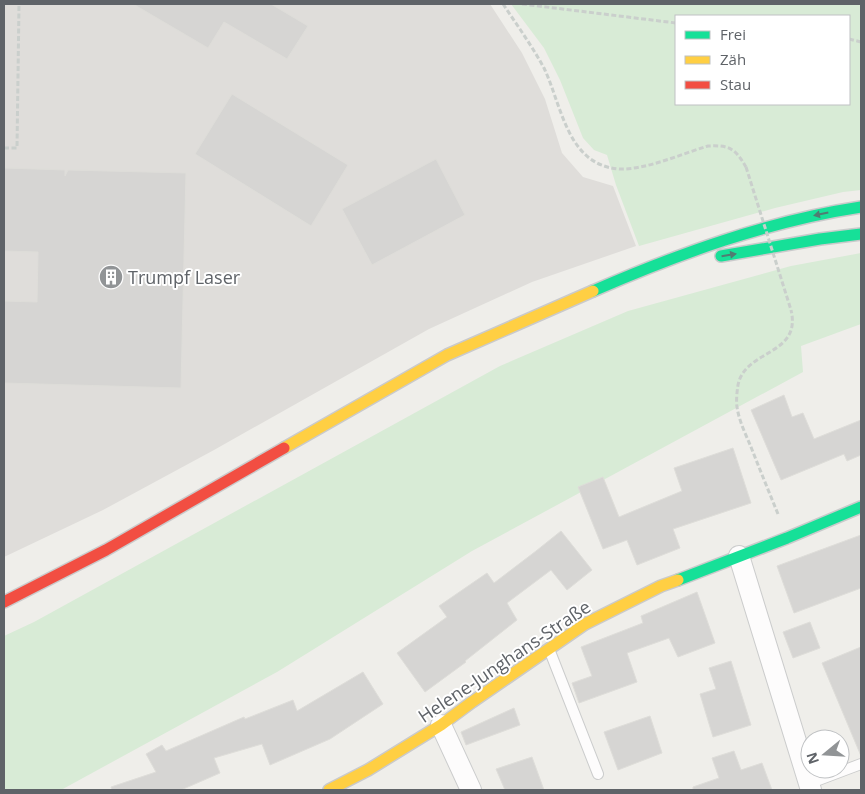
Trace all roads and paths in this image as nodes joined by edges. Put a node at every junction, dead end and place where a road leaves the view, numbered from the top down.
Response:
1 (19, 4) edge
2 (502, 4) edge
3 (522, 4) edge
4 (675, 23) edge
5 (4, 148) edge
6 (861, 207) edge
7 (861, 234) edge
8 (646, 268) junction
9 (861, 507) edge
10 (787, 538) junction
11 (739, 556) junction
12 (4, 602) edge
13 (549, 649) junction
14 (441, 725) junction
15 (861, 764) edge
16 (598, 774) dead end
17 (809, 787) edge
18 (329, 790) edge
19 (471, 790) edge

1 - 5 path
2 - 10 path, bridge
3 - 4 path
6 -> 8 main road
8 -> 7 main road
8 - 12 main road
9 - 10 main road, Helene-Junghans-Straße
10 - 11 main road, Helene-Junghans-Straße
11 - 13 main road, Helene-Junghans-Straße
11 - 17 street
13 - 14 main road, Helene-Junghans-Straße
13 - 16 lane
14 - 18 main road, Helene-Junghans-Straße
14 - 19 street
15 - 17 lane

